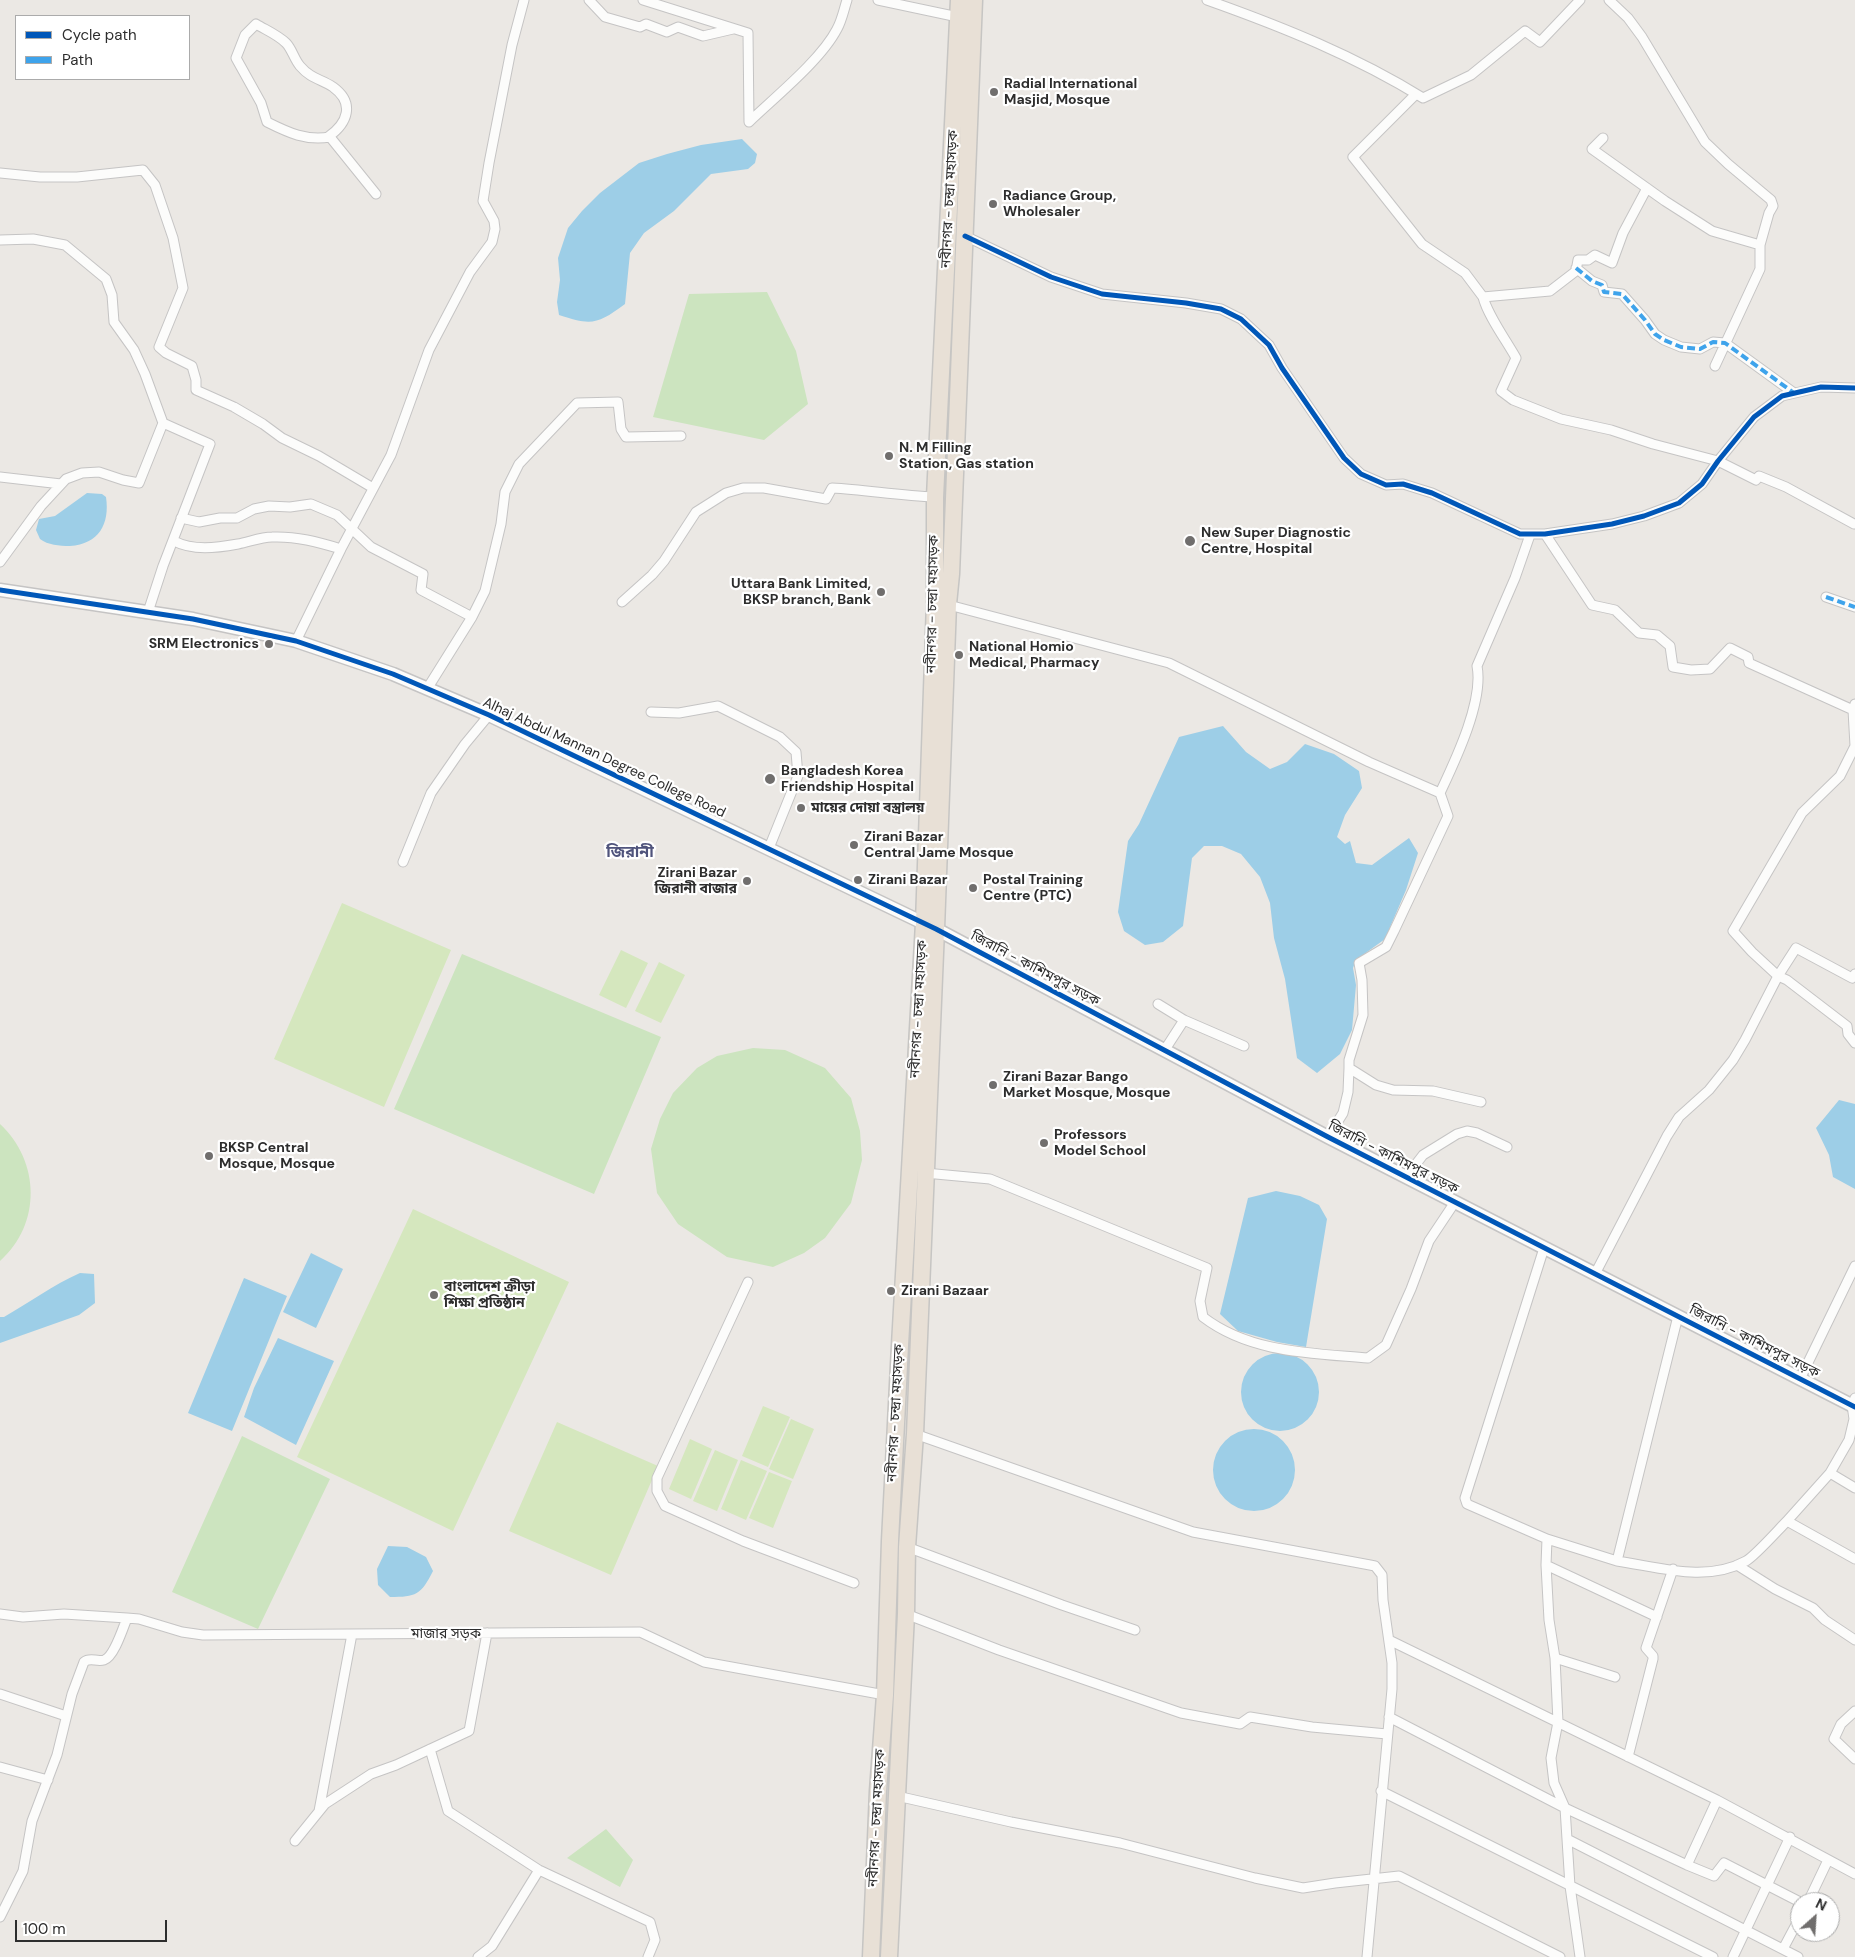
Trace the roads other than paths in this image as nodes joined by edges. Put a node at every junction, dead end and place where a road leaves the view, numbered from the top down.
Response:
1 (524, 0) edge
2 (588, 0) edge
3 (643, 0) edge
4 (847, 0) edge
5 (878, 0) edge
6 (959, 0) edge
7 (974, 0) edge
8 (1207, 0) edge
9 (1580, 0) edge
10 (1609, 0) edge
11 (958, 17) junction
12 (734, 29) junction
13 (1416, 94) junction
14 (328, 137) junction
15 (1603, 138) dead end
16 (0, 173) edge
17 (1647, 188) junction
18 (376, 194) dead end
19 (965, 236) junction
20 (0, 240) edge
21 (1760, 245) junction
22 (1576, 268) junction
23 (1483, 296) junction
24 (1725, 343) junction
25 (1715, 366) dead end
26 (1855, 388) edge
27 (1794, 394) junction
28 (163, 422) junction
29 (681, 436) dead end
30 (1718, 461) junction
31 (0, 477) edge
32 (61, 484) junction
33 (373, 488) junction
34 (935, 497) junction
35 (181, 518) junction
36 (1854, 524) edge
37 (351, 529) junction
38 (1545, 534) junction
39 (1530, 535) junction
40 (174, 541) junction
41 (341, 549) junction
42 (0, 562) edge
43 (0, 590) edge
44 (1826, 596) dead end
45 (622, 602) dead end
46 (941, 603) junction
47 (1855, 607) edge
48 (148, 612) junction
49 (472, 617) junction
50 (296, 641) junction
51 (427, 689) junction
52 (1854, 707) edge
53 (651, 712) dead end
54 (489, 715) junction
55 (1440, 793) junction
56 (769, 848) junction
57 (403, 862) dead end
58 (930, 926) junction
59 (1855, 974) edge
60 (1778, 976) junction
61 (1158, 1004) dead end
62 (1184, 1020) junction
63 (1855, 1043) edge
64 (1244, 1046) dead end
65 (1164, 1050) junction
66 (1349, 1068) junction
67 (1481, 1102) dead end
68 (1328, 1137) junction
69 (1507, 1146) dead end
70 (925, 1173) junction
71 (1406, 1177) junction
72 (1454, 1202) junction
73 (1544, 1248) junction
74 (1855, 1266) edge
75 (1595, 1274) junction
76 (748, 1282) dead end
77 (1678, 1316) junction
78 (1800, 1379) junction
79 (1854, 1403) edge
80 (915, 1434) junction
81 (1830, 1473) junction
82 (1855, 1488) edge
83 (1787, 1521) junction
84 (1547, 1539) junction
85 (908, 1546) junction
86 (1855, 1560) edge
87 (1618, 1561) junction
88 (1546, 1565) junction
89 (1737, 1565) junction
90 (1673, 1570) junction
91 (854, 1583) dead end
92 (0, 1614) edge
93 (906, 1614) junction
94 (1657, 1617) junction
95 (127, 1618) junction
96 (1135, 1630) dead end
97 (487, 1633) junction
98 (352, 1634) junction
99 (1389, 1640) junction
100 (1855, 1640) edge
101 (1555, 1658) junction
102 (1615, 1677) dead end
103 (0, 1694) edge
104 (885, 1695) junction
105 (1855, 1711) edge
106 (66, 1716) junction
107 (1389, 1717) junction
108 (1558, 1722) junction
109 (1387, 1734) junction
110 (430, 1749) junction
111 (1628, 1757) junction
112 (1855, 1759) edge
113 (0, 1767) edge
114 (48, 1780) junction
115 (1381, 1791) junction
116 (897, 1796) junction
117 (1717, 1800) junction
118 (1565, 1808) junction
119 (319, 1812) junction
120 (1790, 1838) junction
121 (1567, 1839) junction
122 (295, 1841) dead end
123 (1828, 1860) junction
124 (1687, 1865) junction
125 (539, 1870) junction
126 (1855, 1874) edge
127 (1373, 1880) junction
128 (1767, 1885) junction
129 (1570, 1886) junction
130 (1813, 1892) edge
131 (1790, 1897) edge
132 (0, 1918) edge
133 (1746, 1930) junction
134 (1790, 1936) edge
135 (1783, 1949) junction
136 (478, 1957) edge
137 (648, 1957) edge
138 (871, 1957) edge
139 (889, 1957) edge
140 (1368, 1957) edge
141 (1560, 1957) edge
142 (1580, 1957) edge
143 (1713, 1957) edge
144 (1733, 1957) edge
145 (1798, 1957) edge

1 - 33 street
2 - 12 street
3 - 12 street
4 - 12 street
5 - 11 street
6 - 11 highway, নবীনগর - চন্দ্রা মহাসড়ক
7 - 19 highway, নবীনগর - চন্দ্রা মহাসড়ক
8 - 13 street
9 - 13 street
10 - 21 street
11 - 34 highway, নবীনগর - চন্দ্রা মহাসড়ক
13 - 23 street
14 - 14 street
14 - 18 street
15 - 17 street
16 - 33 street
17 - 21 street
17 - 22 street
19 - 39 street
19 - 46 highway, নবীনগর - চন্দ্রা মহাসড়ক
20 - 28 street
21 - 24 street
22 - 23 street
22 - 24 street
23 - 30 street
24 - 25 street
24 - 27 street
26 - 27 street
27 - 30 street
28 - 32 street
28 - 35 street
29 - 49 street
30 - 36 street
30 - 38 street
31 - 32 street
32 - 42 street
33 - 37 street
34 - 45 street
34 - 46 highway, নবীনগর - চন্দ্রা মহাসড়ক
35 - 37 street
35 - 40 street
37 - 41 street
37 - 49 street
38 - 39 street
38 - 52 street
39 - 55 street
40 - 41 street
40 - 48 street
41 - 50 street
43 - 48 street, Alhaj Abdul Mannan Degree College Road
44 - 47 street
46 - 55 street
46 - 58 highway, নবীনগর - চন্দ্রা মহাসড়ক
48 - 50 street, Alhaj Abdul Mannan Degree College Road
49 - 51 street
50 - 51 street, Alhaj Abdul Mannan Degree College Road
51 - 54 street, Alhaj Abdul Mannan Degree College Road
52 - 60 street
53 - 56 street
54 - 56 street, Alhaj Abdul Mannan Degree College Road
54 - 57 street
55 - 66 street
56 - 58 street, Alhaj Abdul Mannan Degree College Road
58 - 65 street, জিরানি - কাশিমপুর সড়ক
58 - 70 highway, নবীনগর - চন্দ্রা মহাসড়ক
58 - 104 highway, নবীনগর - চন্দ্রা মহাসড়ক
59 - 60 street
60 - 63 street
60 - 75 street
61 - 62 street
62 - 64 street
62 - 65 street
65 - 68 street, জিরানি - কাশিমপুর সড়ক
66 - 67 street
66 - 68 street
68 - 71 street, জিরানি - কাশিমপুর সড়ক
69 - 71 street
70 - 72 street
70 - 80 highway, নবীনগর - চন্দ্রা মহাসড়ক
71 - 72 street, জিরানি - কাশিমপুর সড়ক
72 - 73 street, জিরানি - কাশিমপুর সড়ক
73 - 75 street, জিরানি - কাশিমপুর সড়ক
73 - 84 street
74 - 78 street
75 - 77 street, জিরানি - কাশিমপুর সড়ক
76 - 91 street
77 - 78 street, জিরানি - কাশিমপুর সড়ক
77 - 87 street
78 - 79 street, জিরানি - কাশিমপুর সড়ক
79 - 81 street
80 - 85 highway, নবীনগর - চন্দ্রা মহাসড়ক
80 - 99 street
81 - 82 street
81 - 83 street
83 - 86 street
83 - 89 street
84 - 87 street
84 - 88 street
85 - 93 highway, নবীনগর - চন্দ্রা মহাসড়ক
85 - 96 street
87 - 90 street
88 - 94 street
88 - 101 street
89 - 90 street
89 - 100 street
90 - 94 street
92 - 95 street, মাজার সড়ক
93 - 109 street
93 - 116 highway, নবীনগর - চন্দ্রা মহাসড়ক
94 - 111 street
95 - 98 street, মাজার সড়ক
95 - 106 street
97 - 98 street, মাজার সড়ক
97 - 104 street, মাজার সড়ক
97 - 110 street
98 - 119 street
99 - 107 street
99 - 108 street
101 - 102 street
101 - 108 street
103 - 106 street
104 - 138 highway, নবীনগর - চন্দ্রা মহাসড়ক
105 - 112 street
106 - 114 street
107 - 109 street
107 - 118 street
108 - 111 street
108 - 118 street
109 - 115 street
110 - 119 street
110 - 125 street
111 - 117 street
113 - 114 street
114 - 132 street
115 - 127 street
115 - 129 street
116 - 127 street
116 - 139 highway, নবীনগর - চন্দ্রা মহাসড়ক
117 - 120 street
117 - 124 street
118 - 121 street
118 - 124 street
119 - 122 street
120 - 123 street
120 - 128 street
121 - 129 street
121 - 133 street
123 - 126 street
123 - 130 street
124 - 128 street
125 - 136 street
125 - 137 street
127 - 140 street
127 - 141 street
128 - 131 street
128 - 133 street
129 - 142 street
129 - 143 street
133 - 135 street
133 - 144 street
134 - 135 street
135 - 145 street

